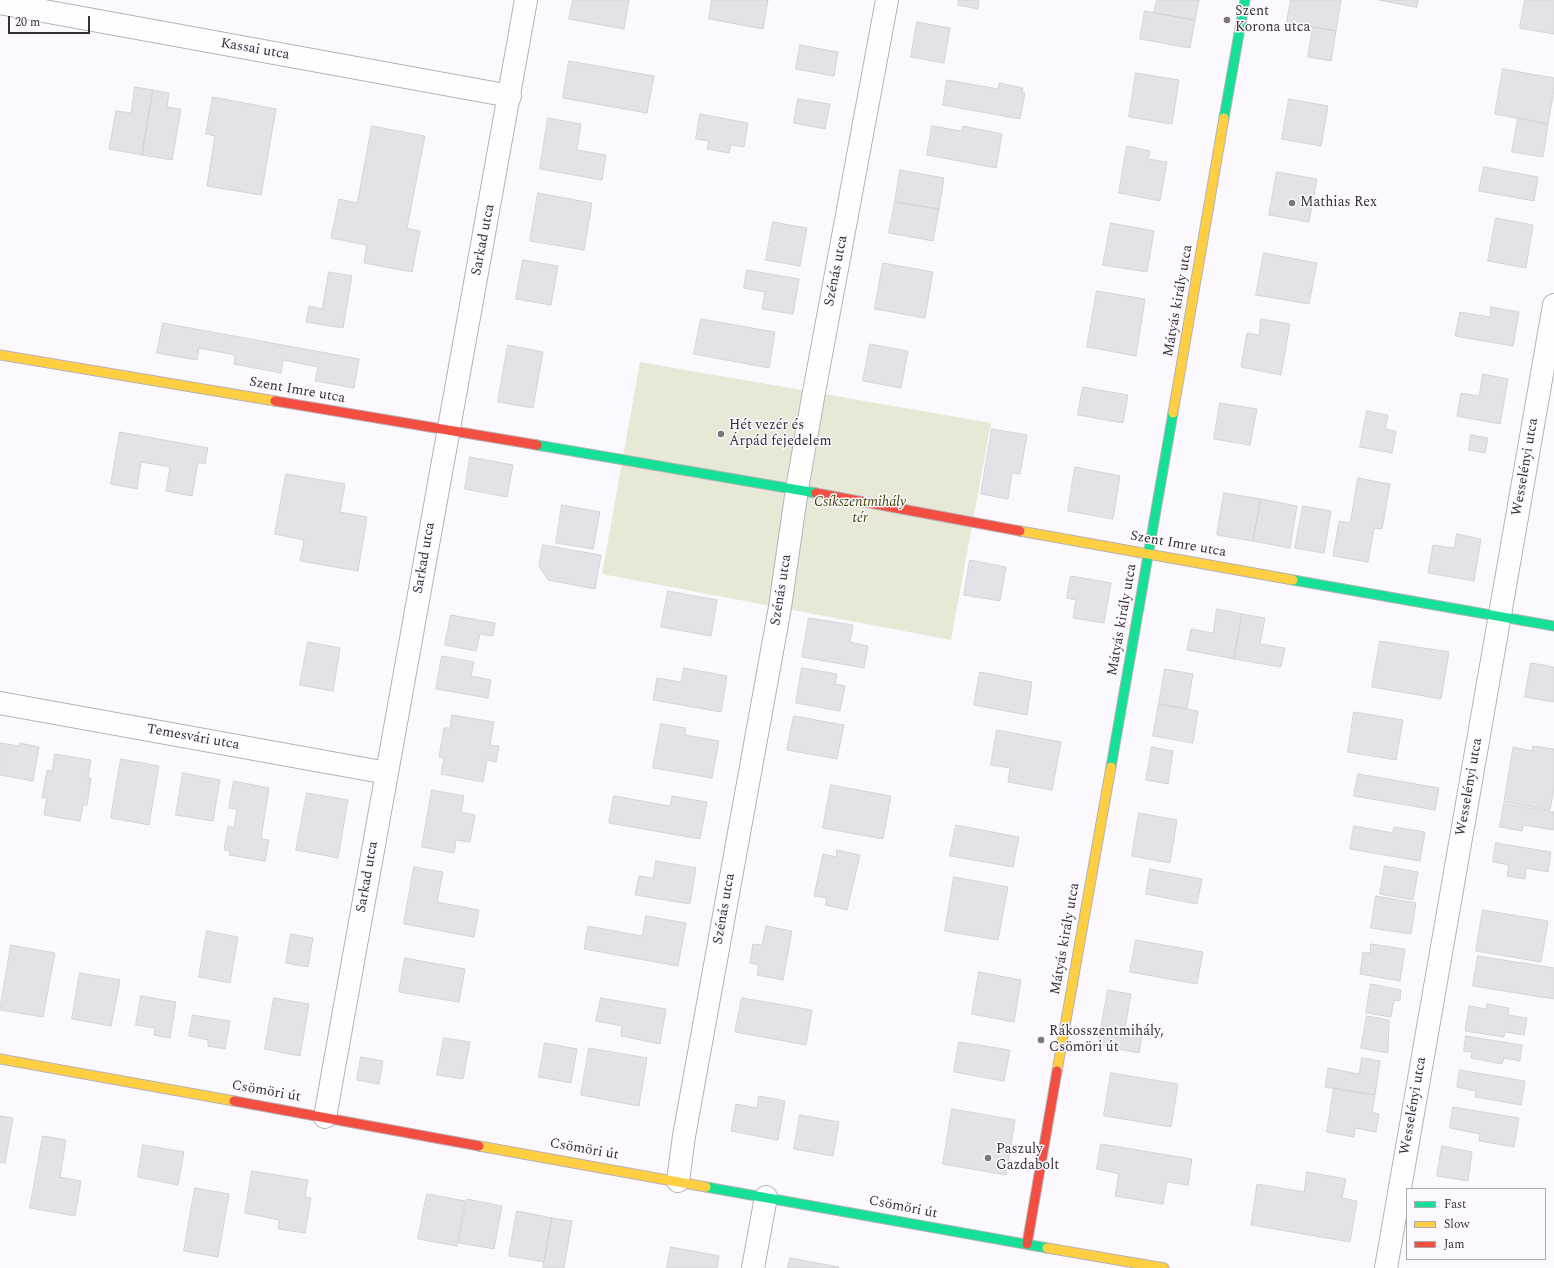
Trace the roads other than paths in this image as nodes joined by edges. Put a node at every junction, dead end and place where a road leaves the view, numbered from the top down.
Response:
1 (526, 0) edge
2 (887, 0) edge
3 (1245, 0) edge
4 (0, 3) edge
5 (510, 96) junction
6 (1554, 305) edge
7 (0, 354) edge
8 (448, 431) junction
9 (797, 489) junction
10 (1148, 555) junction
11 (1499, 617) junction
12 (1554, 626) edge
13 (0, 703) edge
14 (387, 773) junction
15 (0, 1059) edge
16 (325, 1117) junction
17 (678, 1181) junction
18 (766, 1197) junction
19 (1027, 1244) junction
20 (753, 1268) edge
21 (1164, 1268) edge
22 (1386, 1268) edge

1 - 5 street, Sarkad utca
2 - 9 street, Szénás utca
3 - 10 street, Mátyás király utca
4 - 5 street, Kassai utca
5 - 8 street, Sarkad utca
6 - 11 street, Wesselényi utca
7 - 8 street, Szent Imre utca
8 - 9 street, Szent Imre utca
8 - 14 street, Sarkad utca
9 - 10 street, Szent Imre utca
9 - 17 street, Szénás utca
10 - 11 street, Szent Imre utca
10 - 19 street, Mátyás király utca
11 - 12 street, Szent Imre utca
11 - 22 street, Wesselényi utca
13 - 14 street, Temesvári utca
14 - 16 street, Sarkad utca
15 - 16 street, Csömöri út
16 - 17 street, Csömöri út
17 - 18 street, Csömöri út
18 - 19 street, Csömöri út
18 - 20 street
19 - 21 street, Csömöri út

